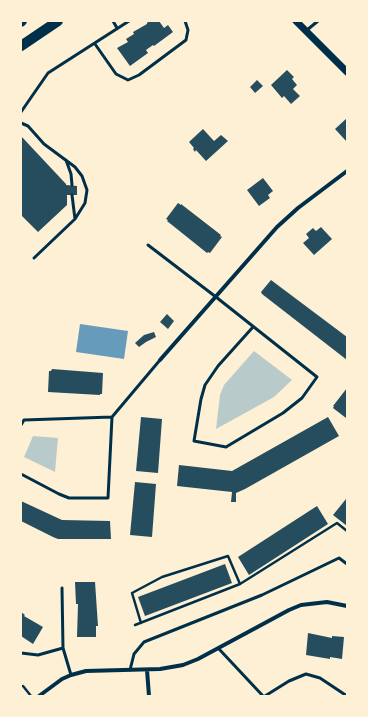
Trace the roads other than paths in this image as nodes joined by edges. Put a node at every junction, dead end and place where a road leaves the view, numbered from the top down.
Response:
1 (58, 21) edge
2 (113, 21) edge
3 (128, 21) edge
4 (185, 21) edge
5 (296, 21) edge
6 (318, 21) edge
7 (117, 28) junction
8 (306, 31) junction
9 (95, 44) junction
10 (21, 46) edge
11 (347, 72) edge
12 (21, 112) edge
13 (21, 123) edge
14 (66, 159) junction
15 (347, 171) edge
16 (72, 185) dead end
17 (72, 195) dead end
18 (75, 219) junction
19 (148, 245) dead end
20 (34, 258) dead end
21 (216, 298) junction
22 (254, 327) junction
23 (160, 360) joint
24 (112, 417) junction
25 (21, 425) edge
26 (21, 474) edge
27 (347, 564) edge
28 (62, 588) dead end
29 (347, 606) edge
30 (63, 648) junction
31 (218, 649) junction
32 (21, 653) edge
33 (130, 670) junction
34 (147, 670) junction
35 (72, 675) junction
36 (39, 696) edge
37 (149, 696) edge
38 (264, 696) edge
39 (347, 696) edge

1 - 10 main road
2 - 7 lane
3 - 7 lane
4 - 9 lane
5 - 8 street
6 - 8 lane
7 - 9 lane
8 - 11 street
9 - 12 lane
13 - 14 lane
14 - 16 lane
14 - 18 lane
15 - 21 street
17 - 18 lane
18 - 20 lane
19 - 21 lane
21 - 22 lane
21 - 23 street
22 - 22 lane
23 - 24 lane
24 - 25 lane
24 - 26 lane
27 - 33 lane
28 - 30 lane
29 - 31 street
30 - 32 lane
30 - 35 lane
31 - 34 street
31 - 38 lane
33 - 34 street
33 - 35 street
34 - 37 street
35 - 36 street
38 - 39 lane

